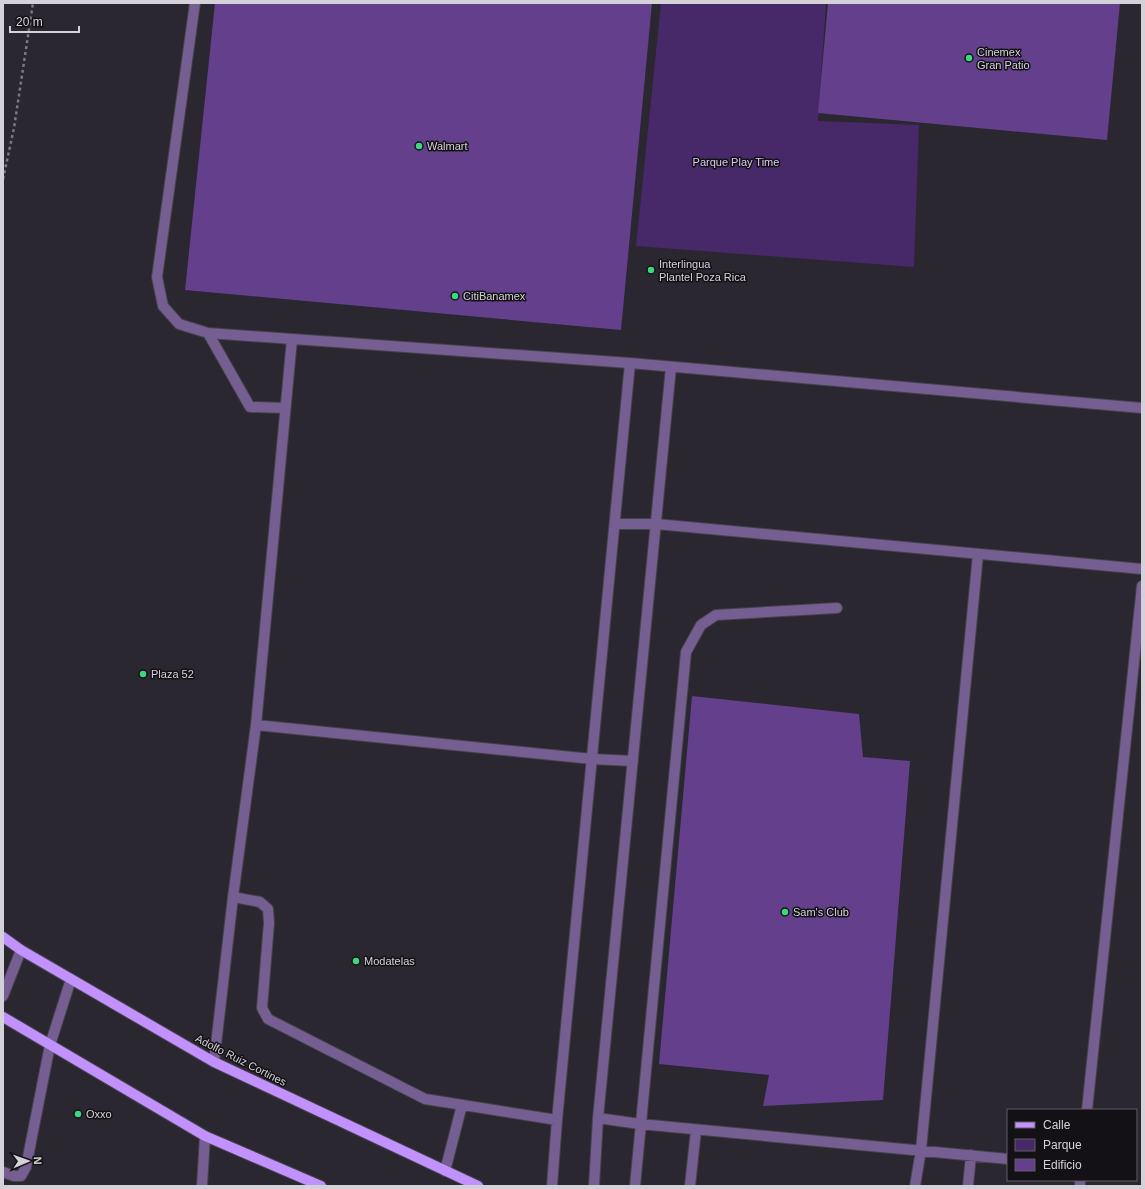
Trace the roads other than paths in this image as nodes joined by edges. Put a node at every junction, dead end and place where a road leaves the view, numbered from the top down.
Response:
1 (196, 3) edge
2 (208, 333) junction
3 (292, 339) junction
4 (630, 363) junction
5 (671, 367) junction
6 (286, 408) junction
7 (1142, 408) edge
8 (615, 524) junction
9 (656, 524) junction
10 (978, 554) junction
11 (1142, 569) edge
12 (1142, 586) edge
13 (837, 608) dead end
14 (256, 725) junction
15 (592, 759) junction
16 (633, 761) junction
17 (233, 897) junction
18 (3, 937) edge
19 (21, 950) junction
20 (71, 979) junction
21 (3, 996) edge
22 (3, 1017) edge
23 (50, 1045) junction
24 (214, 1062) junction
25 (462, 1105) junction
26 (1087, 1109) edge
27 (598, 1118) junction
28 (557, 1120) junction
29 (640, 1124) junction
30 (696, 1130) junction
31 (205, 1136) junction
32 (921, 1150) junction
33 (971, 1155) junction
34 (1007, 1159) edge
35 (445, 1171) junction
36 (3, 1172) edge
37 (202, 1186) edge
38 (321, 1186) edge
39 (478, 1186) edge
40 (552, 1186) edge
41 (594, 1186) edge
42 (635, 1186) edge
43 (690, 1186) edge
44 (915, 1186) edge
45 (968, 1186) edge

1 - 2 lane
2 - 3 lane
2 - 6 lane
3 - 4 lane
3 - 6 lane
4 - 5 lane
4 - 8 lane
5 - 7 lane
5 - 9 lane
6 - 14 lane
8 - 9 lane
8 - 15 lane
9 - 10 lane
9 - 16 lane
10 - 11 lane
10 - 32 lane
12 - 26 lane
13 - 29 lane
14 - 15 lane
14 - 17 lane
15 - 16 lane
15 - 28 lane
16 - 27 lane
17 - 24 lane
17 - 25 lane
18 - 19 main road, Adolfo Ruiz Cortines
19 - 20 main road, Adolfo Ruiz Cortines
19 - 21 lane
20 - 23 lane
20 - 24 main road, Adolfo Ruiz Cortines
22 - 23 main road
23 - 31 main road
23 - 36 lane
24 - 35 main road, Adolfo Ruiz Cortines
25 - 28 lane
25 - 35 lane
27 - 29 lane
27 - 41 lane
28 - 40 lane
29 - 30 lane
29 - 42 lane
30 - 32 lane
30 - 43 lane
31 - 37 lane
31 - 38 main road
32 - 33 lane
32 - 44 lane
33 - 34 lane
33 - 45 lane
35 - 39 main road, Adolfo Ruiz Cortines

